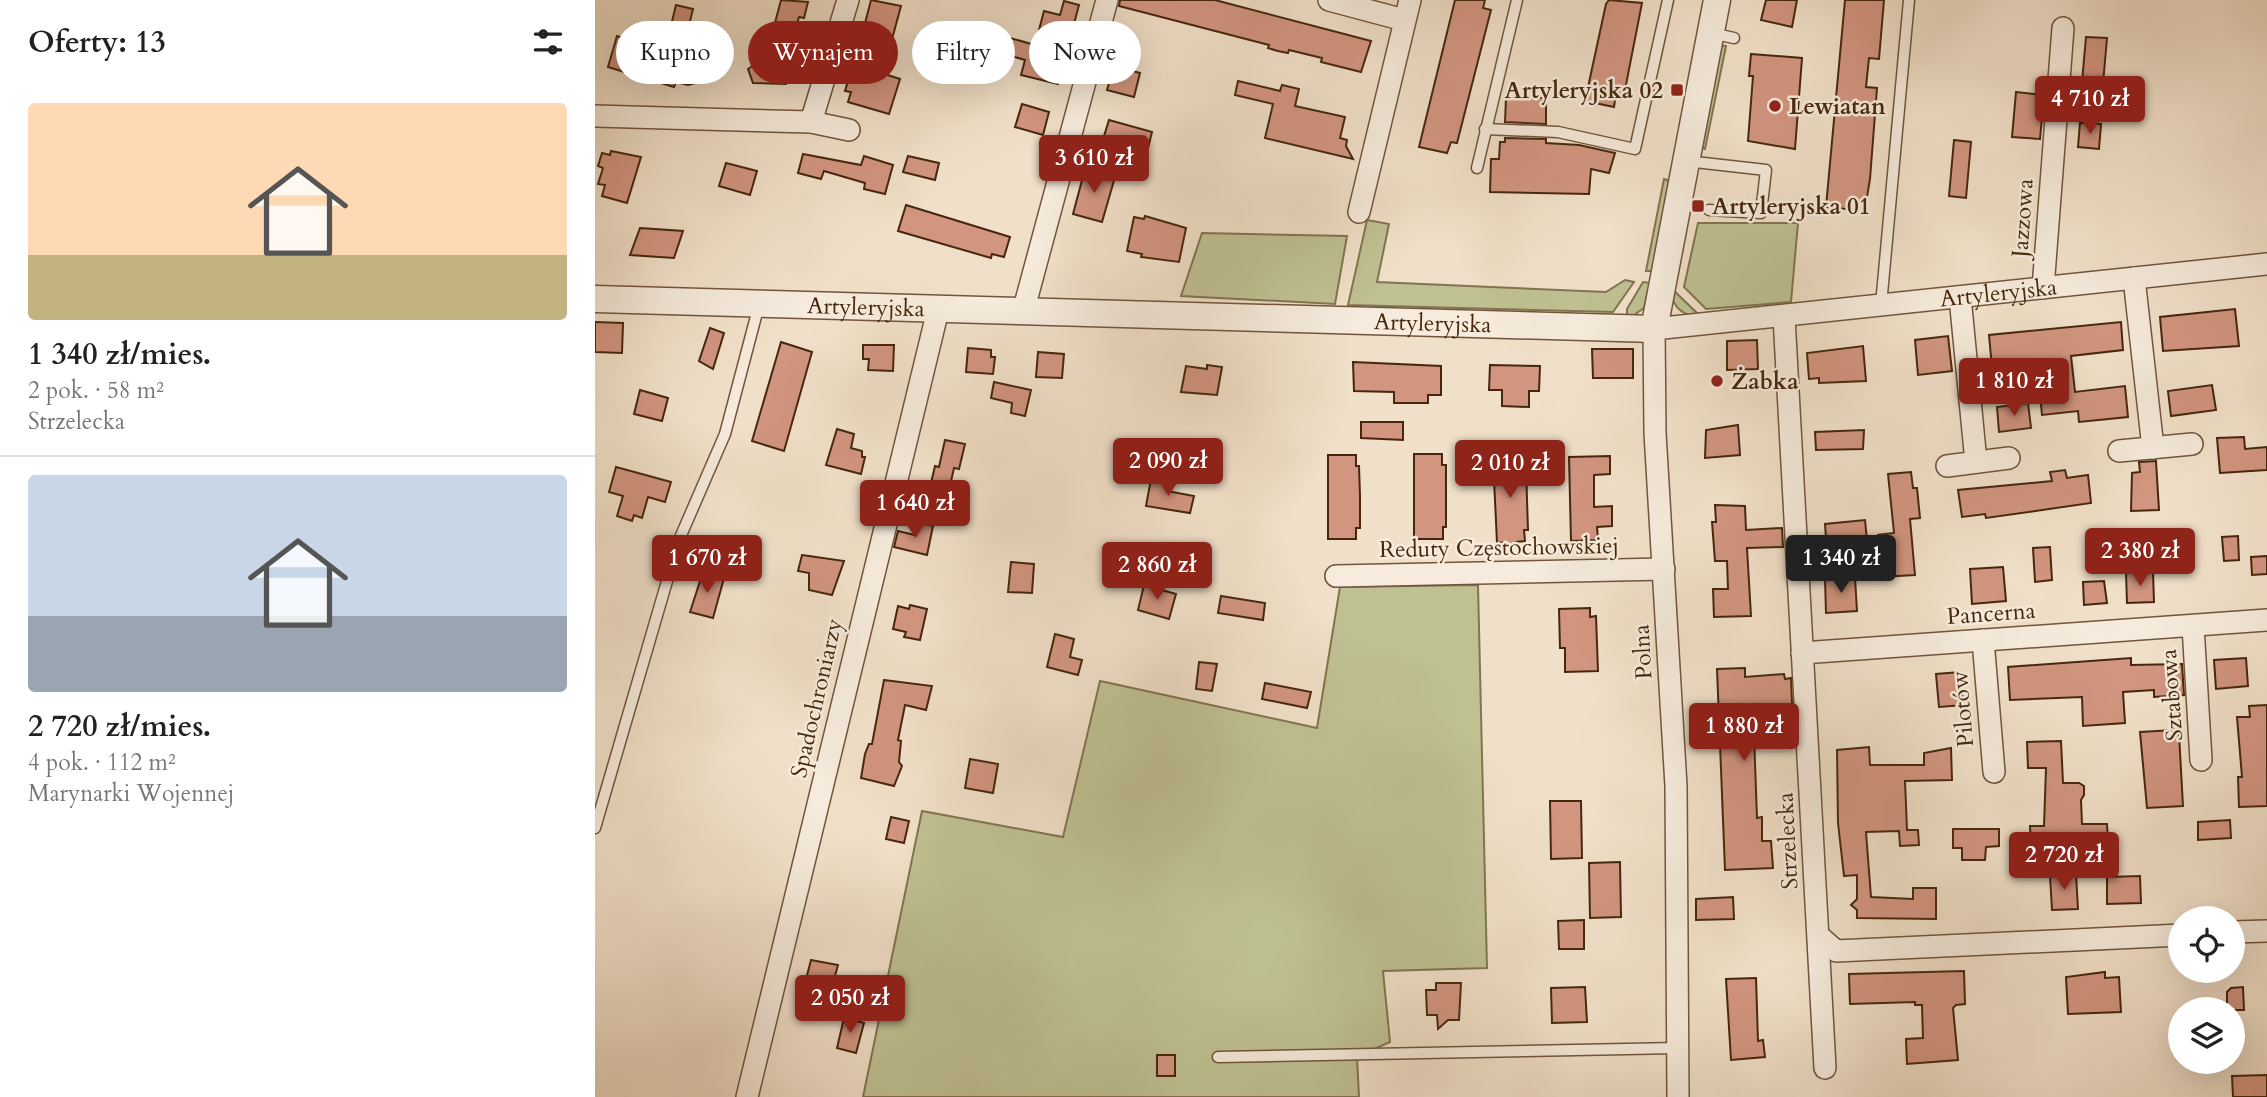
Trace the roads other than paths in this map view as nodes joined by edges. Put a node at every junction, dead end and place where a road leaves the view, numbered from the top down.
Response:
1 (848, 0) edge
2 (1107, 0) edge
3 (1329, 0) edge
4 (1517, 0) edge
5 (1668, 0) edge
6 (1717, 0) edge
7 (1909, 0) edge
8 (1407, 10) edge
9 (2063, 28) dead end
10 (595, 116) edge
11 (811, 122) junction
12 (1485, 129) junction
13 (849, 130) dead end
14 (1686, 161) junction
15 (1476, 168) dead end
16 (1710, 210) dead end
17 (1359, 212) dead end
18 (2267, 264) edge
19 (2134, 278) junction
20 (2043, 288) junction
21 (1960, 297) junction
22 (595, 299) edge
23 (759, 305) junction
24 (1881, 305) junction
25 (937, 310) junction
26 (1023, 312) junction
27 (1784, 317) junction
28 (1654, 329) junction
29 (2192, 444) dead end
30 (2153, 448) junction
31 (2119, 451) dead end
32 (2009, 458) dead end
33 (1976, 462) junction
34 (1947, 466) dead end
35 (1664, 569) junction
36 (1336, 576) dead end
37 (2267, 621) edge
38 (2193, 626) junction
39 (1983, 640) junction
40 (1802, 653) junction
41 (2201, 760) dead end
42 (1994, 772) dead end
43 (595, 828) edge
44 (2267, 931) edge
45 (2245, 932) edge
46 (1819, 936) junction
47 (2168, 936) edge
48 (1678, 1048) junction
49 (1218, 1057) dead end
50 (1825, 1068) dead end
51 (747, 1097) edge
52 (1678, 1097) edge

1 - 11 street
2 - 26 street
3 - 8 street
4 - 12 lane
5 - 12 lane
6 - 14 street
7 - 24 lane
8 - 17 street
9 - 20 street, Jazzowa
10 - 11 street
11 - 13 street
12 - 15 lane
14 - 16 lane
14 - 28 street
18 - 19 street, Artyleryjska
19 - 20 street, Artyleryjska
19 - 30 street
20 - 21 street, Artyleryjska
21 - 24 street, Artyleryjska
21 - 33 street
22 - 23 street, Artyleryjska
23 - 25 street, Artyleryjska
23 - 43 lane
24 - 27 street, Artyleryjska
25 - 26 street, Artyleryjska
25 - 51 street, Spadochroniarzy
26 - 28 street, Artyleryjska
27 - 28 street, Artyleryjska
27 - 40 street, Strzelecka
28 - 35 street, Polna
29 - 30 street
30 - 31 street
32 - 33 street
33 - 34 street
35 - 36 street, Reduty Częstochowskiej
35 - 48 street, Polna
37 - 38 street, Pancerna
38 - 39 street, Pancerna
38 - 41 street, Sztabowa
39 - 40 street, Pancerna
39 - 42 street, Pilotów
40 - 46 street, Strzelecka
44 - 45 street
46 - 47 street
46 - 50 street, Strzelecka
48 - 49 lane
48 - 52 street, Polna

